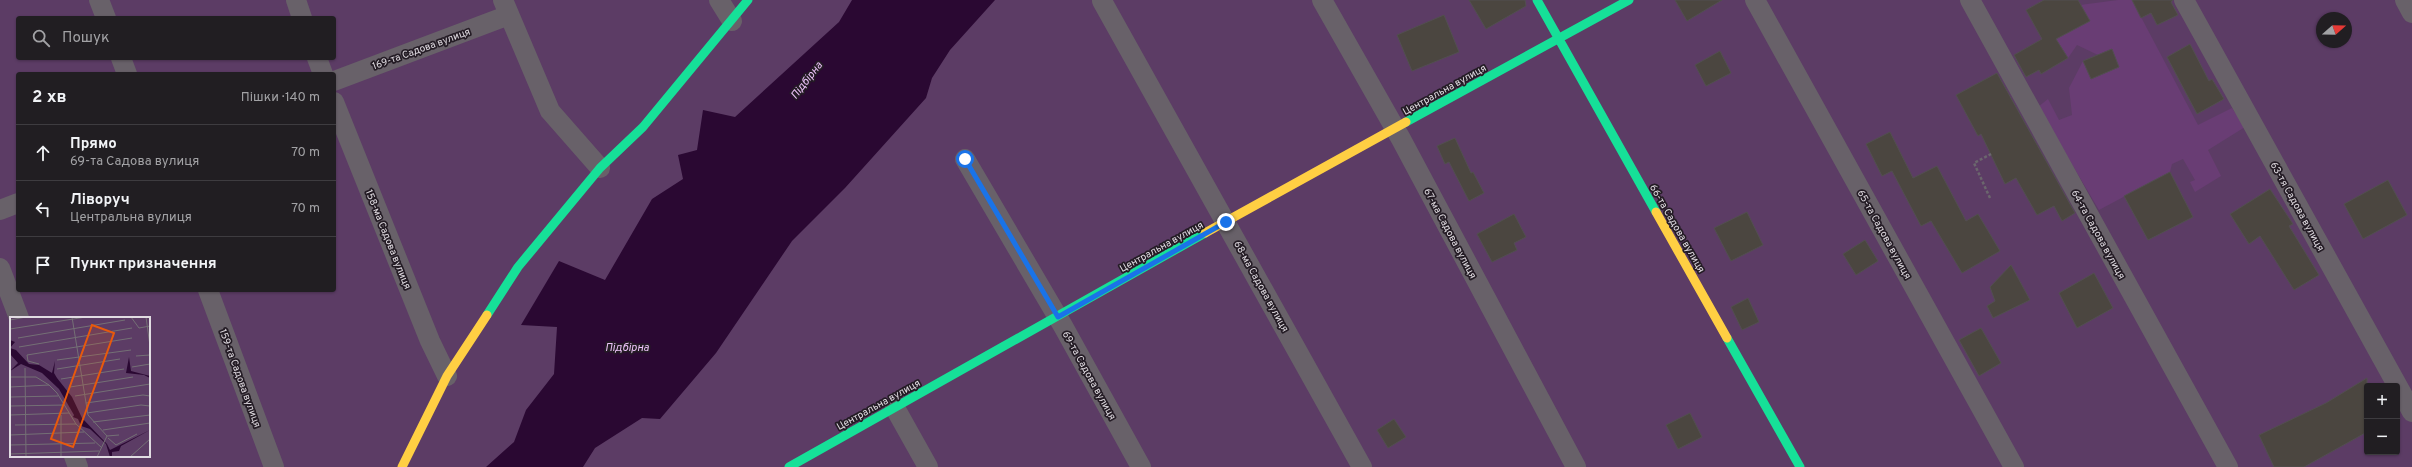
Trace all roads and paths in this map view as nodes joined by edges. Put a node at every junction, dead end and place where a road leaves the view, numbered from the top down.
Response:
1 (99, 0) edge
2 (296, 0) edge
3 (719, 0) edge
4 (748, 0) edge
5 (1322, 0) edge
6 (1537, 0) edge
7 (1629, 0) edge
8 (1755, 0) edge
9 (1970, 0) edge
10 (2184, 0) edge
11 (2405, 0) edge
12 (1102, 1) edge
13 (506, 8) edge
14 (2412, 12) edge
15 (105, 16) edge
16 (301, 16) edge
17 (732, 21) junction
18 (1558, 39) junction
19 (122, 60) edge
20 (318, 60) edge
21 (126, 72) edge
22 (322, 72) edge
23 (336, 79) edge
24 (336, 107) edge
25 (1395, 128) junction
26 (1991, 154) dead end
27 (965, 159) dead end
28 (600, 168) junction
29 (1990, 198) dead end
30 (16, 205) edge
31 (0, 210) edge
32 (1226, 222) junction
33 (0, 268) edge
34 (209, 292) edge
35 (20, 317) edge
36 (1058, 317) junction
37 (447, 376) junction
38 (895, 408) junction
39 (2412, 412) edge
40 (74, 457) edge
41 (78, 467) edge
42 (274, 467) edge
43 (402, 467) edge
44 (789, 467) edge
45 (928, 467) edge
46 (1141, 467) edge
47 (1362, 467) edge
48 (1576, 467) edge
49 (1800, 467) edge
50 (2014, 467) edge
51 (2228, 467) edge

1 - 15 street
2 - 16 street
3 - 17 street
4 - 17 street
5 - 25 street, 67-ма Садова вулиця
6 - 18 street, 66-та Садова вулиця
7 - 18 street, Центральна вулиця
8 - 50 street, 65-та Садова вулиця
9 - 51 street, 64-та Садова вулиця
10 - 39 street, 63-тя Садова вулиця
11 - 14 street
12 - 32 street, 68-ма Садова вулиця
13 - 23 street, 169-та Садова вулиця
13 - 28 street
17 - 28 street
18 - 25 street, Центральна вулиця
18 - 49 street, 66-та Садова вулиця
19 - 21 street
20 - 22 street
24 - 37 street, 158-ма Садова вулиця
25 - 32 street, Центральна вулиця
25 - 48 street, 67-ма Садова вулиця
26 - 29 path
27 - 36 street, 69-та Садова вулиця
28 - 37 street
30 - 31 street
32 - 36 street, Центральна вулиця
32 - 47 street, 68-ма Садова вулиця
33 - 35 street
34 - 42 street, 159-та Садова вулиця
36 - 38 street, Центральна вулиця
36 - 46 street, 69-та Садова вулиця
37 - 43 street
38 - 44 street, Центральна вулиця
38 - 45 street
40 - 41 street

